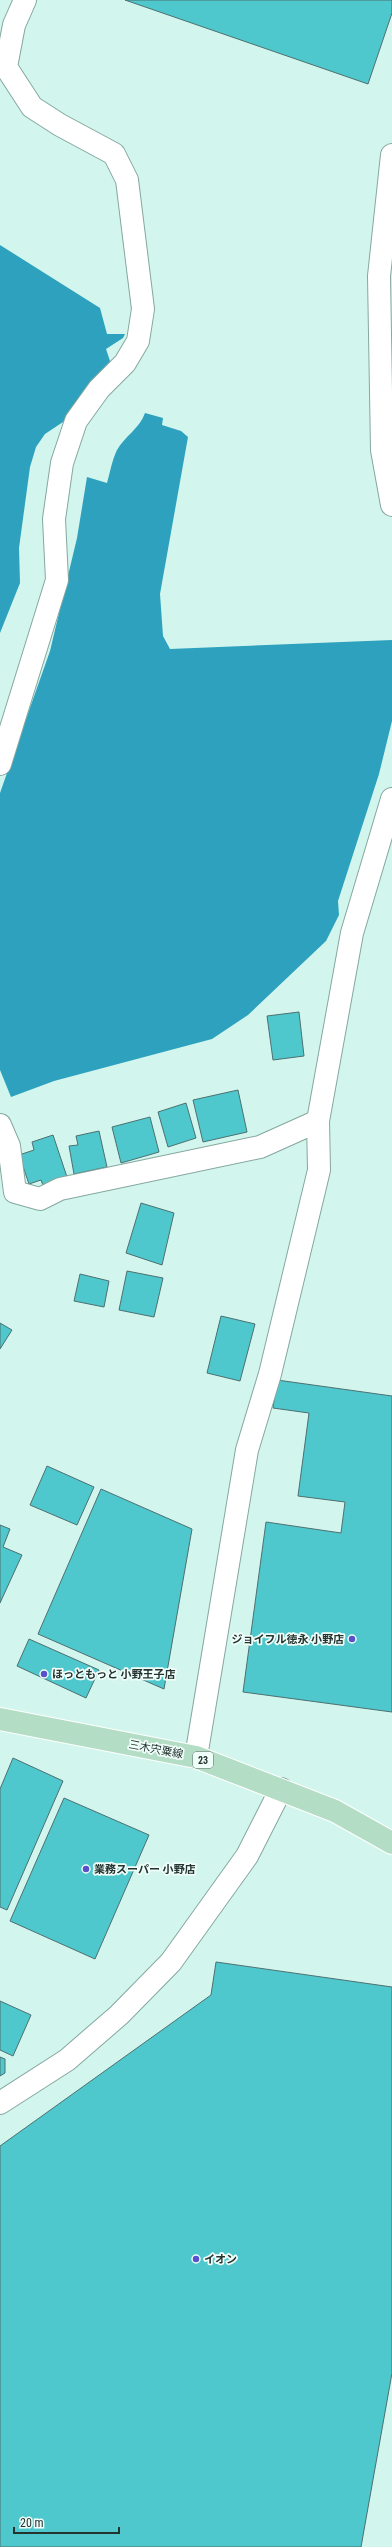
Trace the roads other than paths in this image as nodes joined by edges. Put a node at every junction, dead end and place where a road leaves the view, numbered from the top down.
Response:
1 (25, 0) edge
2 (7, 19) edge
3 (392, 155) edge
4 (392, 505) edge
5 (0, 764) edge
6 (392, 799) edge
7 (318, 1121) junction
8 (0, 1125) edge
9 (0, 1719) edge
10 (196, 1757) junction
11 (281, 1789) junction
12 (392, 1843) edge
13 (0, 2103) edge

1 - 2 street
2 - 5 street
3 - 4 street
6 - 7 street
7 - 8 street
7 - 10 street
9 - 10 main road, 三木宍粟線 / 23
10 - 11 main road, 三木宍粟線 / 23
11 - 12 main road, 三木宍粟線 / 23
11 - 13 street

